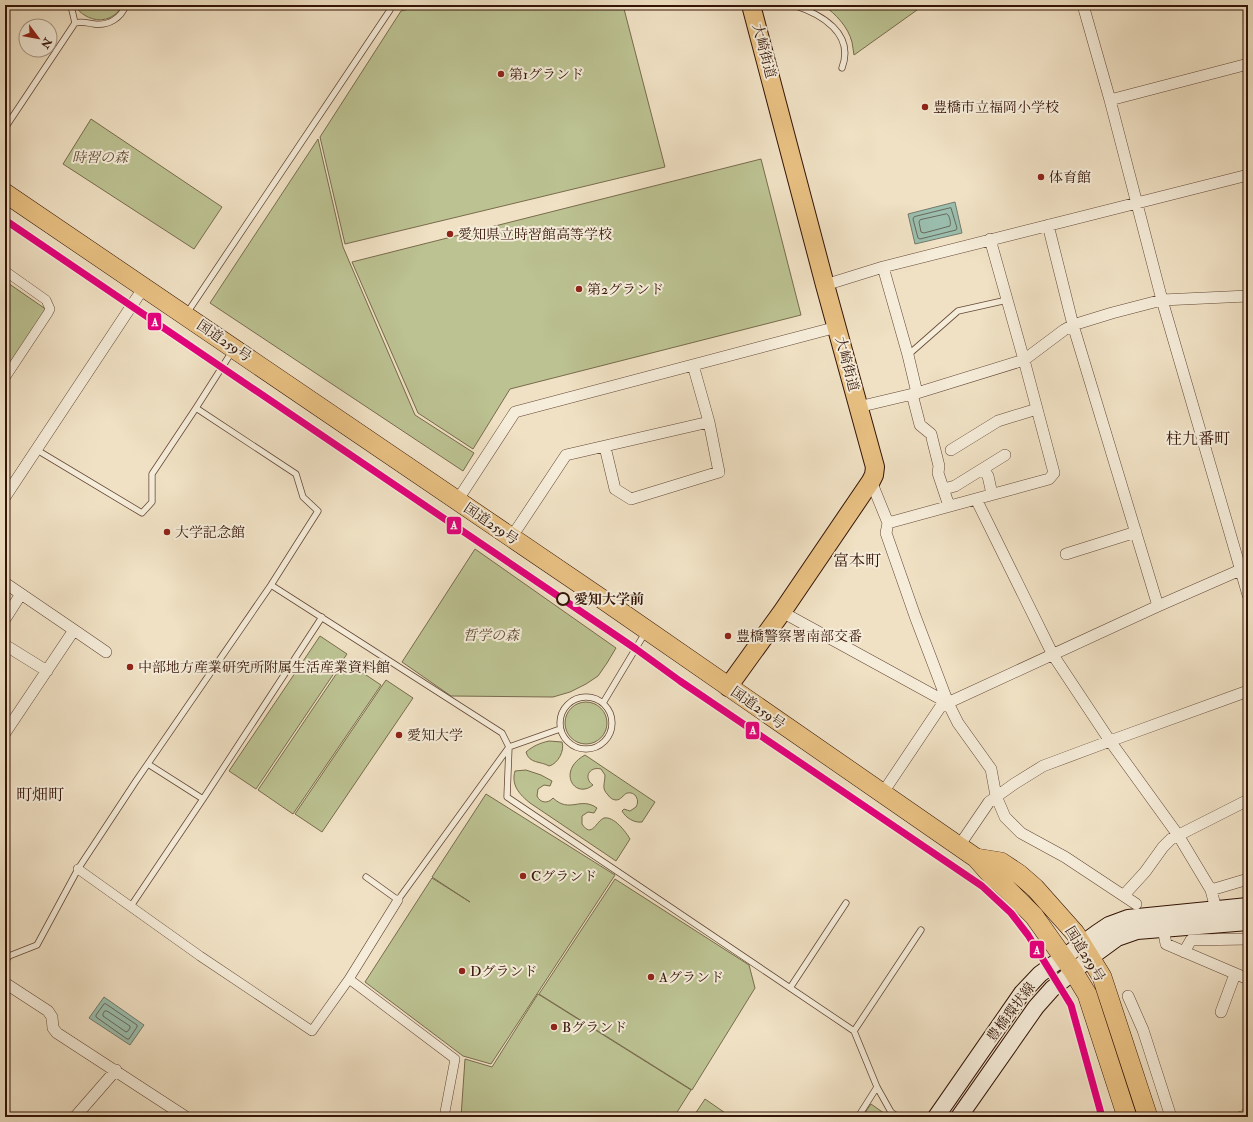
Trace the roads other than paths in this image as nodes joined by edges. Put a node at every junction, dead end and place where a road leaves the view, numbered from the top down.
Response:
1 (69, 5) edge
2 (126, 5) edge
3 (389, 5) edge
4 (793, 5) edge
5 (1083, 5) edge
6 (753, 6) edge
7 (75, 23) junction
8 (1248, 64) edge
9 (842, 68) dead end
10 (1110, 100) junction
11 (5, 128) edge
12 (1248, 176) edge
13 (5, 193) edge
14 (1137, 204) junction
15 (1048, 225) junction
16 (990, 239) junction
17 (883, 267) junction
18 (5, 270) edge
19 (825, 285) junction
20 (144, 287) junction
21 (1248, 296) edge
22 (1007, 300) junction
23 (1162, 300) junction
24 (185, 315) junction
25 (1073, 326) junction
26 (836, 327) junction
27 (234, 348) junction
28 (908, 355) junction
29 (1024, 360) junction
30 (692, 365) junction
31 (5, 378) edge
32 (915, 393) junction
33 (858, 407) junction
34 (196, 408) junction
35 (1037, 409) junction
36 (709, 422) junction
37 (605, 447) junction
38 (951, 450) dead end
39 (42, 453) dead end
40 (1005, 455) dead end
41 (983, 469) junction
42 (871, 481) junction
43 (944, 489) junction
44 (992, 494) junction
45 (5, 497) edge
46 (976, 499) junction
47 (458, 501) junction
48 (949, 506) junction
49 (888, 522) junction
50 (1136, 532) junction
51 (511, 538) junction
52 (1066, 554) dead end
53 (1244, 568) edge
54 (5, 583) edge
55 (271, 585) junction
56 (21, 594) junction
57 (1248, 594) edge
58 (1158, 606) junction
59 (782, 612) junction
60 (322, 617) junction
61 (5, 619) edge
62 (74, 630) junction
63 (647, 630) junction
64 (5, 645) edge
65 (106, 652) dead end
66 (1053, 655) junction
67 (47, 671) junction
68 (728, 687) junction
69 (1248, 691) edge
70 (603, 703) junction
71 (948, 703) junction
72 (560, 729) junction
73 (5, 733) edge
74 (1110, 741) junction
75 (509, 747) junction
76 (148, 764) junction
77 (882, 794) junction
78 (996, 796) junction
79 (203, 799) junction
80 (1248, 800) edge
81 (1178, 835) junction
82 (959, 846) junction
83 (976, 858) junction
84 (78, 869) junction
85 (366, 877) dead end
86 (1248, 879) edge
87 (1211, 890) junction
88 (1124, 895) junction
89 (398, 900) junction
90 (846, 903) dead end
91 (1136, 904) dead end
92 (131, 906) junction
93 (1248, 906) edge
94 (1216, 909) junction
95 (1248, 922) edge
96 (1163, 928) junction
97 (921, 930) dead end
98 (1248, 939) edge
99 (1086, 950) junction
100 (1184, 952) junction
101 (5, 962) edge
102 (1068, 964) junction
103 (1235, 974) junction
104 (349, 979) junction
105 (1248, 979) edge
106 (5, 983) edge
107 (790, 988) junction
108 (1128, 996) dead end
109 (1221, 1012) dead end
110 (1138, 1018) junction
111 (1117, 1022) junction
112 (854, 1031) junction
113 (116, 1070) junction
114 (877, 1087) junction
115 (1248, 1112) edge
116 (74, 1117) edge
117 (186, 1117) edge
118 (444, 1117) edge
119 (858, 1117) edge
120 (898, 1117) edge
121 (936, 1117) edge
122 (959, 1117) edge
123 (1127, 1117) edge
124 (1148, 1117) edge
125 (1171, 1117) edge
126 (1241, 1117) edge

1 - 7 lane
2 - 7 lane
3 - 24 lane
4 - 9 lane
5 - 10 street
6 - 19 main road, 大崎街道
7 - 11 lane
8 - 10 street
10 - 14 street
12 - 14 street
13 - 20 highway, 国道259号
14 - 15 street
14 - 23 street
15 - 16 street
15 - 25 street
16 - 17 street
16 - 22 street
17 - 19 street
17 - 28 street
18 - 31 street
19 - 26 main road, 大崎街道
20 - 24 highway, 国道259号
20 - 45 street
21 - 23 street
22 - 28 lane
22 - 29 street
23 - 25 street
23 - 53 street
24 - 27 highway, 国道259号
25 - 29 street
25 - 50 street
26 - 30 street
26 - 33 main road, 大崎街道
27 - 34 lane
27 - 47 highway, 国道259号
28 - 32 street
29 - 32 street
29 - 35 street
30 - 36 street
30 - 47 street
32 - 33 street
32 - 43 street
33 - 42 main road, 大崎街道
34 - 39 lane
34 - 55 lane
35 - 38 street
35 - 44 street
36 - 37 street
36 - 37 street
37 - 51 street
40 - 41 street
41 - 43 street
41 - 44 street
42 - 49 street
42 - 59 main road, 大崎街道
43 - 48 street
44 - 46 street
46 - 48 street
46 - 66 street
47 - 51 highway, 国道259号
48 - 49 street
49 - 71 street
50 - 52 street
50 - 58 street
51 - 63 highway, 国道259号
53 - 57 street
53 - 58 street
54 - 56 street
55 - 60 lane
55 - 76 lane
56 - 61 street
56 - 62 street
58 - 66 street
59 - 68 main road, 大崎街道
59 - 71 street
60 - 75 lane
60 - 79 lane
62 - 65 street
62 - 67 street
63 - 68 highway, 国道259号
63 - 70 lane
64 - 67 street
66 - 71 street
66 - 74 street
67 - 73 street
68 - 77 highway, 国道259号
69 - 74 street
70 - 72 lane
70 - 72 lane
71 - 77 street
71 - 78 street
72 - 75 lane
74 - 78 street
74 - 81 street
75 - 89 lane
75 - 107 lane
76 - 79 lane
76 - 84 lane
77 - 82 highway, 国道259号
78 - 82 street
78 - 88 street
79 - 92 lane
80 - 81 street
81 - 87 street
81 - 88 street
82 - 83 highway, 国道259号
83 - 99 highway, 国道259号
83 - 102 highway, 国道259号
84 - 92 street
84 - 101 lane
85 - 89 lane
86 - 87 street
87 - 94 street
88 - 91 street
89 - 104 street
90 - 107 lane
92 - 104 street
93 - 94 main road, 豊橋環状線
94 - 99 main road, 豊橋環状線
95 - 96 main road, 豊橋環状線
96 - 99 main road, 豊橋環状線
96 - 100 street
97 - 112 lane
98 - 100 street
99 - 102 main road, 豊橋環状線
99 - 111 highway, 国道259号
100 - 103 street
102 - 121 main road, 豊橋環状線
102 - 122 main road, 豊橋環状線
102 - 123 highway, 国道259号
103 - 105 street
103 - 109 street
104 - 118 street
106 - 113 street
107 - 112 lane
108 - 110 street
110 - 111 street
110 - 125 street
111 - 124 highway, 国道259号
112 - 114 lane
113 - 116 street
113 - 117 street
114 - 119 lane
114 - 120 lane
115 - 126 street

